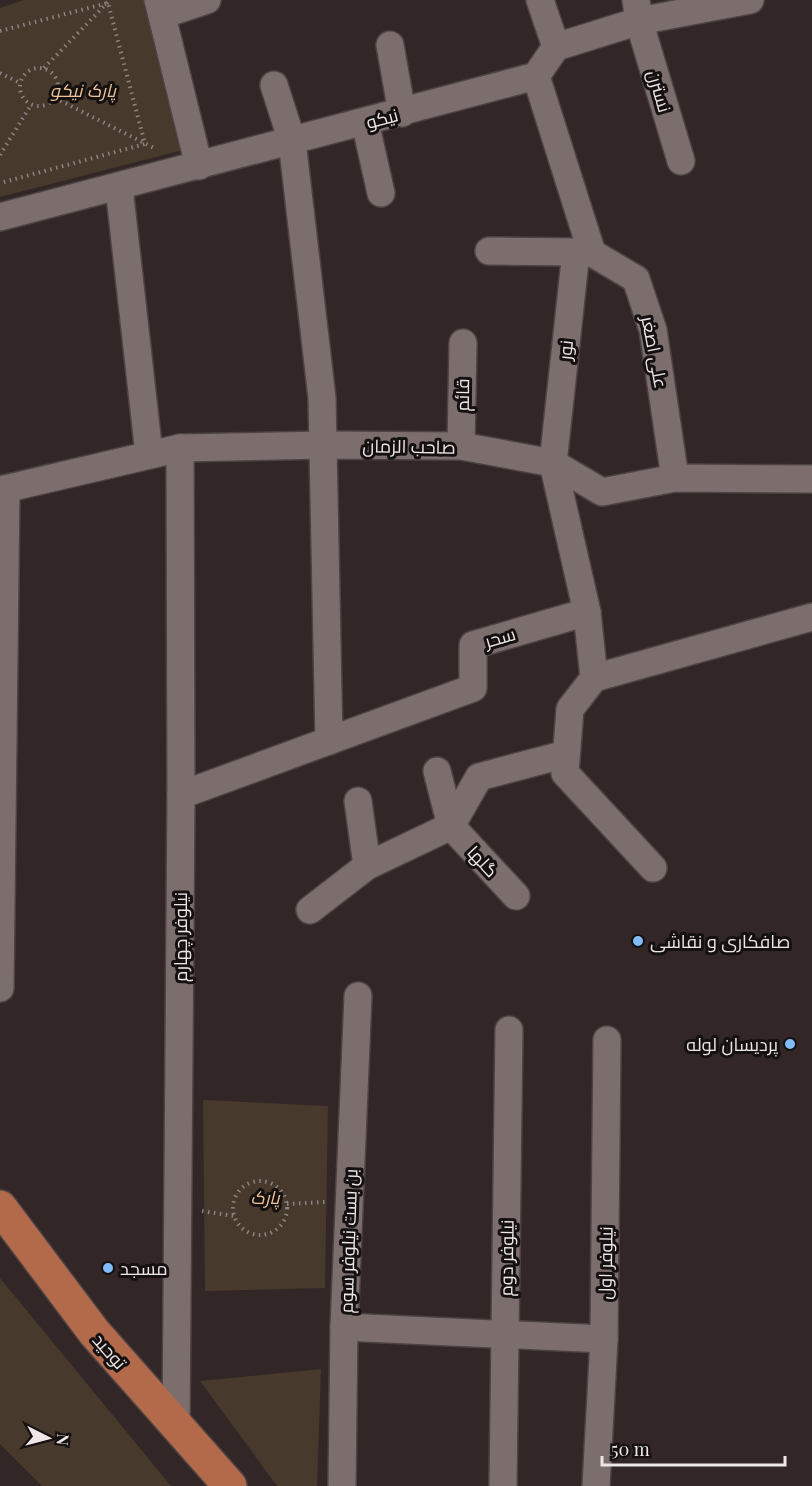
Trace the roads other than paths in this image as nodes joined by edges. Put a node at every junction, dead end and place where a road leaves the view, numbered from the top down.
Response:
1 (207, 0) edge
2 (540, 0) edge
3 (750, 0) edge
4 (160, 8) edge
5 (638, 10) edge
6 (390, 45) dead end
7 (556, 47) junction
8 (536, 76) junction
9 (274, 85) dead end
10 (402, 113) junction
11 (365, 122) junction
12 (292, 141) junction
13 (681, 162) dead end
14 (200, 166) junction
15 (119, 186) junction
16 (381, 193) dead end
17 (0, 218) edge
18 (489, 251) dead end
19 (584, 253) junction
20 (463, 343) dead end
21 (324, 445) junction
22 (461, 446) junction
23 (180, 448) junction
24 (149, 454) junction
25 (553, 463) junction
26 (675, 478) junction
27 (812, 479) edge
28 (3, 489) edge
29 (587, 612) junction
30 (812, 617) edge
31 (594, 678) junction
32 (329, 741) junction
33 (566, 754) junction
34 (437, 771) dead end
35 (181, 795) junction
36 (358, 801) dead end
37 (451, 826) junction
38 (367, 866) junction
39 (653, 868) dead end
40 (516, 896) dead end
41 (310, 910) dead end
42 (0, 988) edge
43 (358, 996) dead end
44 (509, 1030) dead end
45 (607, 1040) dead end
46 (0, 1207) edge
47 (344, 1327) junction
48 (505, 1333) junction
49 (604, 1339) junction
50 (176, 1427) junction
51 (230, 1486) edge
52 (342, 1486) edge
53 (503, 1486) edge
54 (596, 1486) edge

1 - 4 street
2 - 7 street
3 - 5 street
4 - 14 street
5 - 7 street
5 - 13 street, نسترن
6 - 10 street
7 - 8 street
8 - 10 street, نیکو
8 - 19 street
9 - 12 street
10 - 11 street, نیکو
11 - 12 street, نیکو
11 - 16 street
12 - 14 street, نیکو
12 - 21 street
14 - 15 street, نیکو
15 - 17 street, نیکو
15 - 24 street
18 - 19 street
19 - 25 street, نور
19 - 26 street, علی اصغر
20 - 22 street, قائم
21 - 22 street, صاحب الزمان
21 - 23 street, صاحب الزمان
21 - 32 street
22 - 25 street, صاحب الزمان
23 - 24 street, صاحب الزمان
23 - 35 street, نیلوفر چهارم
24 - 28 street, صاحب الزمان
25 - 26 street, صاحب الزمان
25 - 29 street, نور
26 - 27 street, صاحب الزمان
28 - 42 street
29 - 31 street
29 - 32 street, سحر
30 - 31 street
31 - 33 street
32 - 35 street, سحر
33 - 37 street
33 - 39 street
34 - 37 street
35 - 50 street, نیلوفر چهارم
36 - 38 street
37 - 38 street
37 - 40 street, گلها
38 - 41 street
43 - 47 street, بن بست نیلوفر سوم
44 - 48 street, نیلوفر دوم
45 - 49 street, نیلوفر اول
46 - 50 main road, توحید
47 - 48 street
47 - 52 street, بن بست نیلوفر سوم
48 - 49 street
48 - 53 street, نیلوفر دوم
49 - 54 street, نیلوفر اول
50 - 51 main road, توحید

